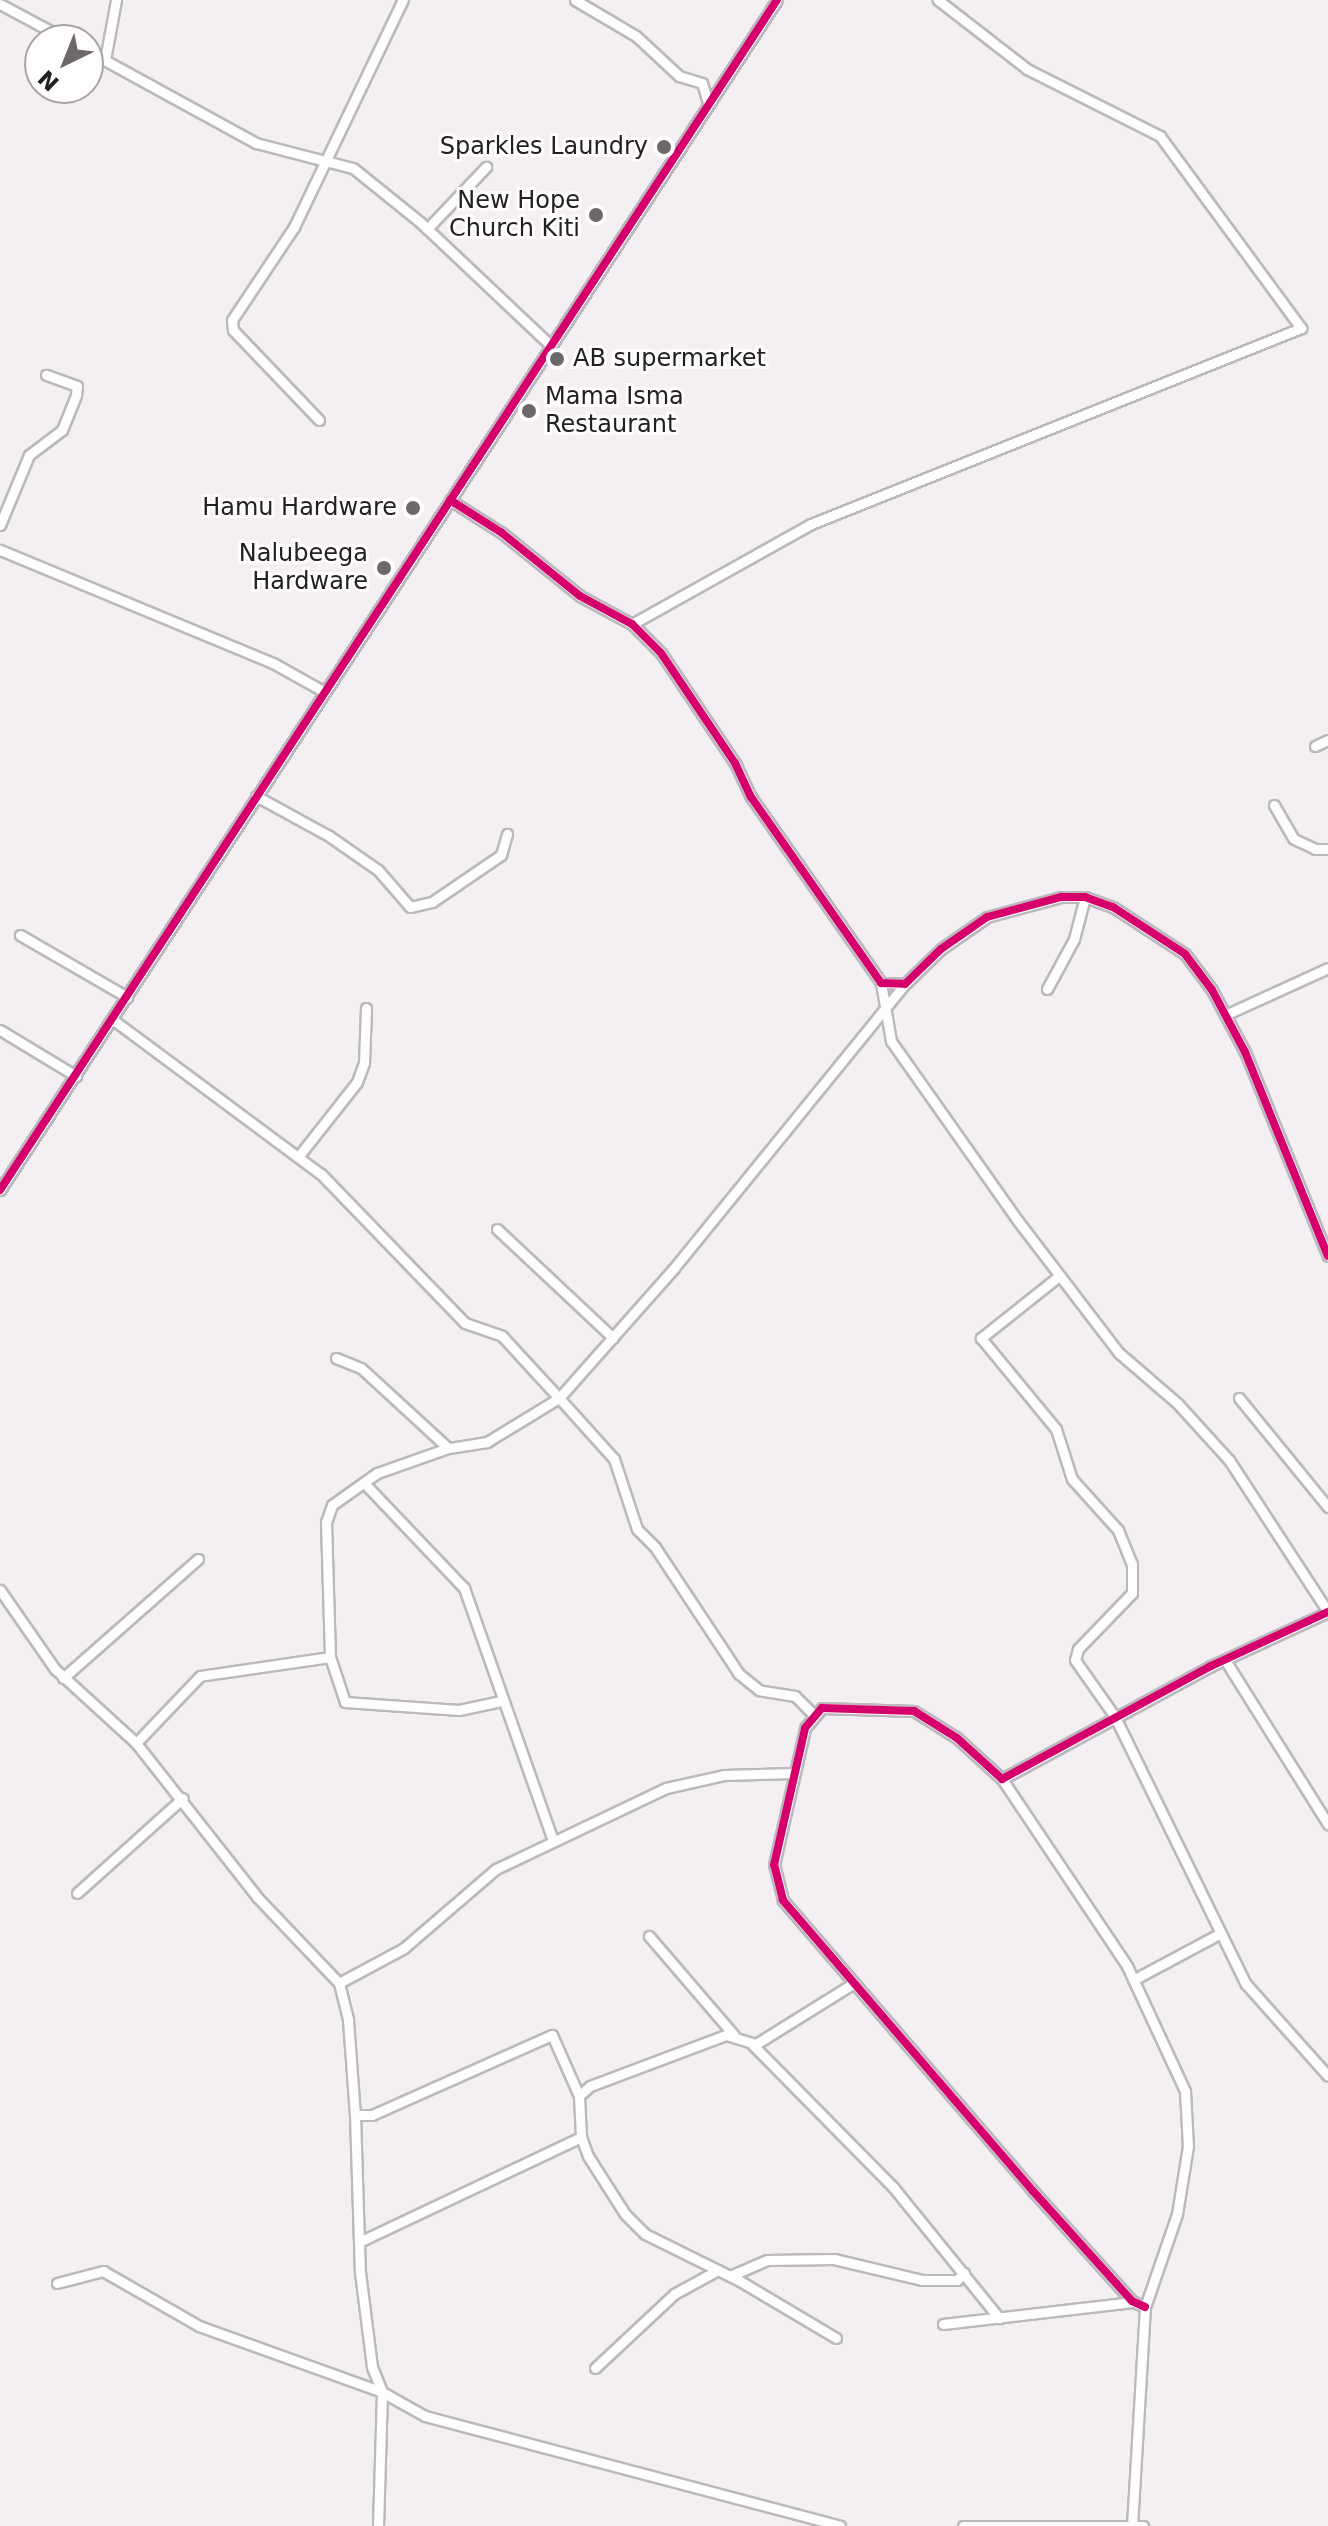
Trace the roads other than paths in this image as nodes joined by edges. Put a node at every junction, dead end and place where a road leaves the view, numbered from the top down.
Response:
1 (116, 0) edge
2 (403, 0) edge
3 (575, 0) edge
4 (777, 0) edge
5 (938, 0) edge
6 (0, 4) edge
7 (37, 24) edge
8 (105, 60) joint
9 (708, 103) junction
10 (327, 158) junction
11 (486, 167) dead end
12 (427, 229) junction
13 (549, 344) junction
14 (46, 375) dead end
15 (319, 420) dead end
16 (450, 500) junction
17 (0, 525) edge
18 (0, 550) edge
19 (632, 624) junction
20 (323, 691) junction
21 (1328, 740) edge
22 (1315, 746) dead end
23 (256, 796) junction
24 (1274, 805) dead end
25 (507, 834) dead end
26 (1328, 849) edge
27 (1085, 897) junction
28 (20, 935) dead end
29 (1328, 968) edge
30 (881, 983) junction
31 (905, 984) junction
32 (1047, 989) dead end
33 (127, 997) junction
34 (366, 1008) dead end
35 (886, 1012) junction
36 (1225, 1015) junction
37 (112, 1019) junction
38 (0, 1030) edge
39 (76, 1076) junction
40 (298, 1157) junction
41 (4, 1173) edge
42 (0, 1190) edge
43 (497, 1229) dead end
44 (1328, 1256) edge
45 (1059, 1276) junction
46 (613, 1338) junction
47 (336, 1358) dead end
48 (559, 1398) junction
49 (1239, 1398) dead end
50 (448, 1448) junction
51 (365, 1484) junction
52 (1328, 1507) edge
53 (198, 1559) dead end
54 (0, 1590) edge
55 (1328, 1612) edge
56 (330, 1657) junction
57 (1225, 1660) junction
58 (63, 1678) junction
59 (501, 1701) junction
60 (813, 1714) junction
61 (1115, 1717) junction
62 (136, 1743) junction
63 (793, 1773) junction
64 (1002, 1779) junction
65 (183, 1798) junction
66 (1328, 1824) edge
67 (553, 1841) junction
68 (77, 1893) dead end
69 (1219, 1934) junction
70 (649, 1936) dead end
71 (1133, 1980) junction
72 (339, 1983) junction
73 (854, 1983) junction
74 (734, 2035) junction
75 (752, 2044) junction
76 (1328, 2076) edge
77 (579, 2096) junction
78 (355, 2115) junction
79 (581, 2137) junction
80 (359, 2242) junction
81 (718, 2270) junction
82 (964, 2273) junction
83 (730, 2276) junction
84 (57, 2283) dead end
85 (1133, 2302) junction
86 (1145, 2307) junction
87 (999, 2318) junction
88 (943, 2324) dead end
89 (836, 2338) dead end
90 (595, 2368) dead end
91 (382, 2392) junction
92 (378, 2526) edge
93 (840, 2526) edge
94 (963, 2526) edge
95 (1124, 2526) edge
96 (1132, 2526) edge
97 (1143, 2526) edge

1 - 8 street
2 - 10 street
3 - 9 street
4 - 9 street
5 - 19 street
6 - 7 street
8 - 10 street
9 - 13 street
10 - 12 street
10 - 15 street
11 - 12 street
12 - 13 street
13 - 16 street
14 - 17 street
16 - 19 street
16 - 20 street
18 - 20 street
19 - 30 street
20 - 23 street
21 - 22 street
23 - 25 street
23 - 33 street
24 - 26 street
27 - 31 street
27 - 32 street
27 - 36 street
28 - 33 street
29 - 36 street
30 - 31 street
30 - 35 street
31 - 35 street
33 - 37 street
34 - 40 street
35 - 45 street
35 - 46 street
36 - 44 street
37 - 39 street
37 - 40 street
38 - 39 street
39 - 41 street
40 - 48 street
41 - 42 street
43 - 46 street
45 - 55 street
45 - 61 street
46 - 48 street
47 - 50 street
48 - 50 street
48 - 60 street
49 - 52 street
50 - 51 street
51 - 56 street
51 - 59 street
53 - 58 street
54 - 58 street
55 - 57 street
56 - 59 street
56 - 62 street
57 - 61 street
57 - 66 street
58 - 62 street
59 - 67 street
60 - 63 street
60 - 64 street
61 - 64 street
61 - 69 street
62 - 65 street
63 - 67 street
63 - 73 street
64 - 71 street
65 - 68 street
65 - 72 street
67 - 72 street
69 - 71 street
69 - 76 street
70 - 74 street
71 - 86 street
72 - 78 street
73 - 75 street
73 - 85 street
74 - 75 street
74 - 77 street
75 - 82 street
77 - 78 street
77 - 79 street
78 - 80 street
79 - 80 street
79 - 81 street
80 - 91 street
81 - 83 street
81 - 90 street
82 - 83 street
82 - 87 street
83 - 89 street
84 - 91 street
85 - 86 street
85 - 87 street
86 - 96 street
87 - 88 street
91 - 92 street
91 - 93 street
94 - 95 street
95 - 96 street
96 - 97 street

